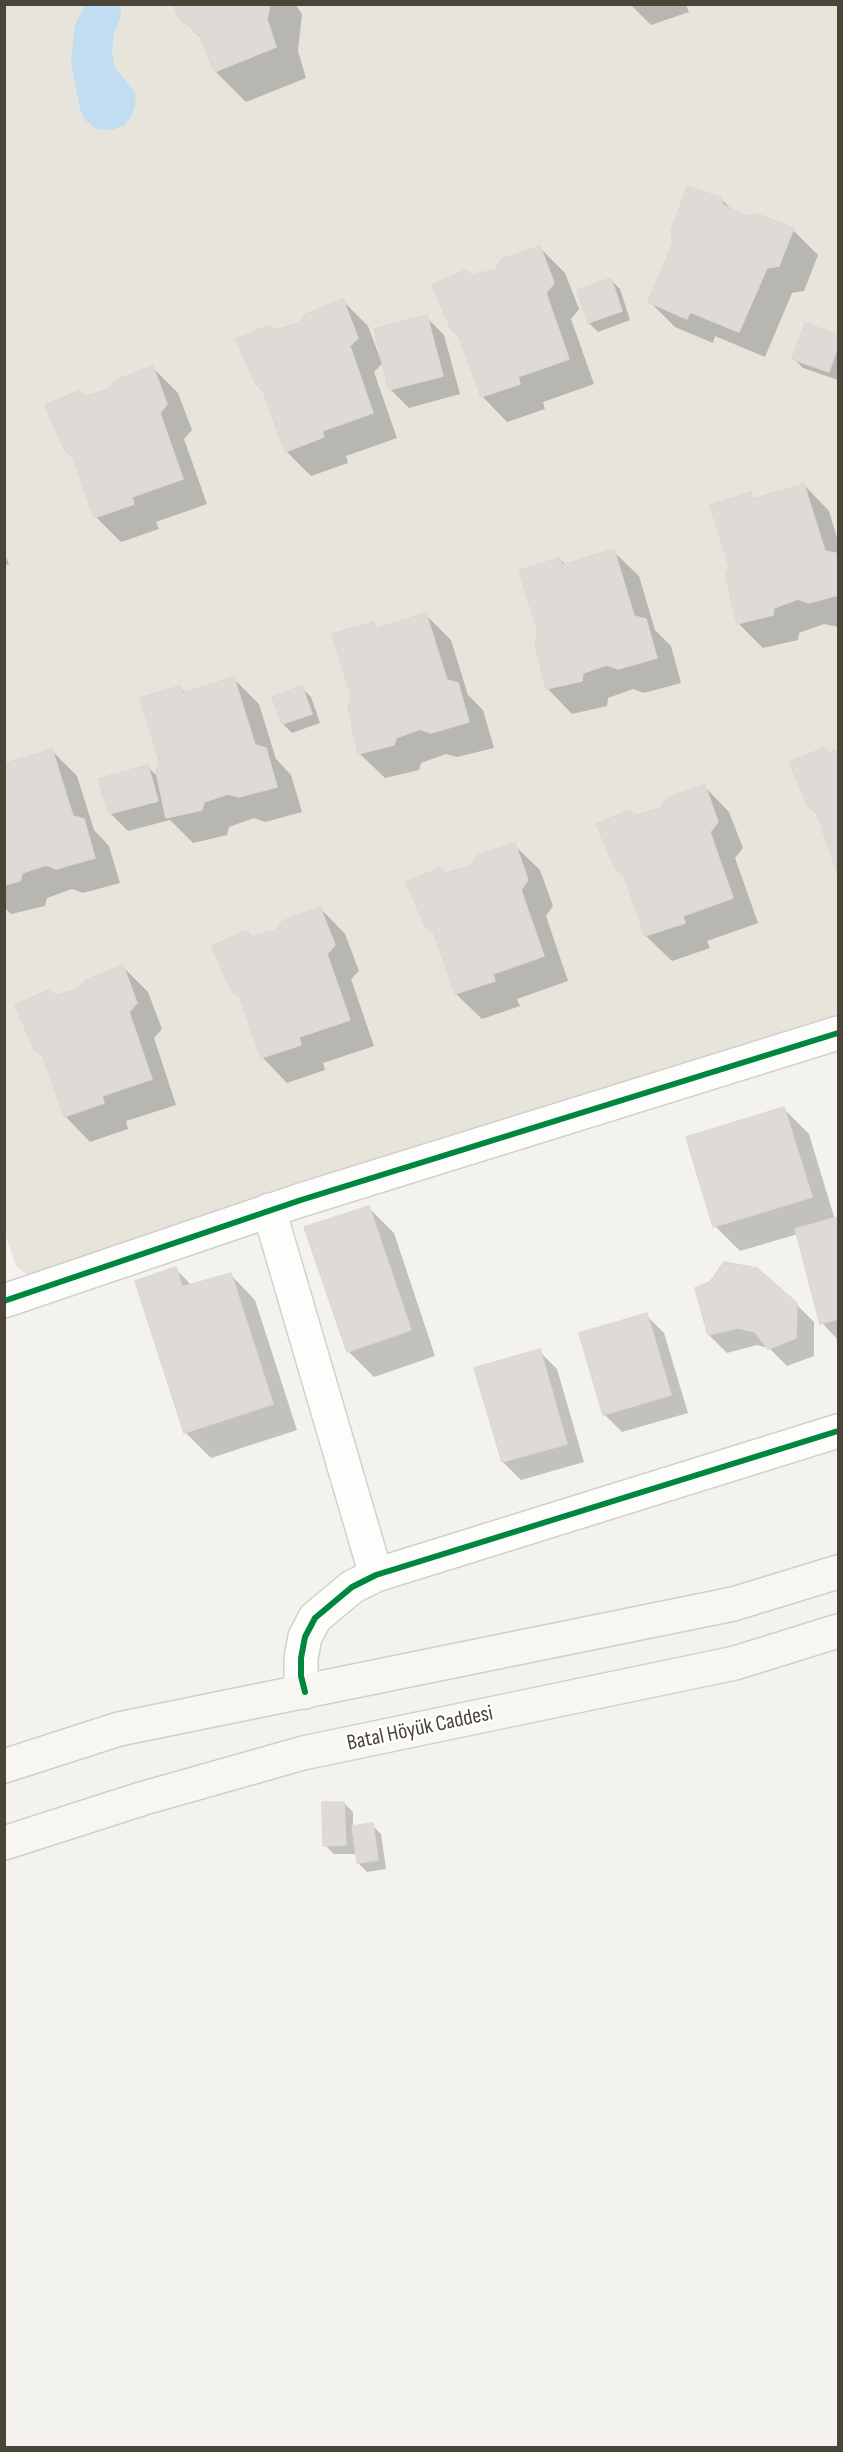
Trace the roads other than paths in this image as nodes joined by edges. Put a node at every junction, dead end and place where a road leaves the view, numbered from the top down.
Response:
1 (838, 1033) edge
2 (269, 1210) junction
3 (4, 1301) edge
4 (838, 1431) edge
5 (838, 1572) edge
6 (376, 1575) junction
7 (838, 1631) edge
8 (305, 1692) junction
9 (4, 1766) edge
10 (4, 1843) edge

1 - 2 street
2 - 3 street
2 - 6 street
4 - 6 street
5 - 8 main road
6 - 8 street
7 - 10 main road, Batal Höyük Caddesi
8 - 9 main road

